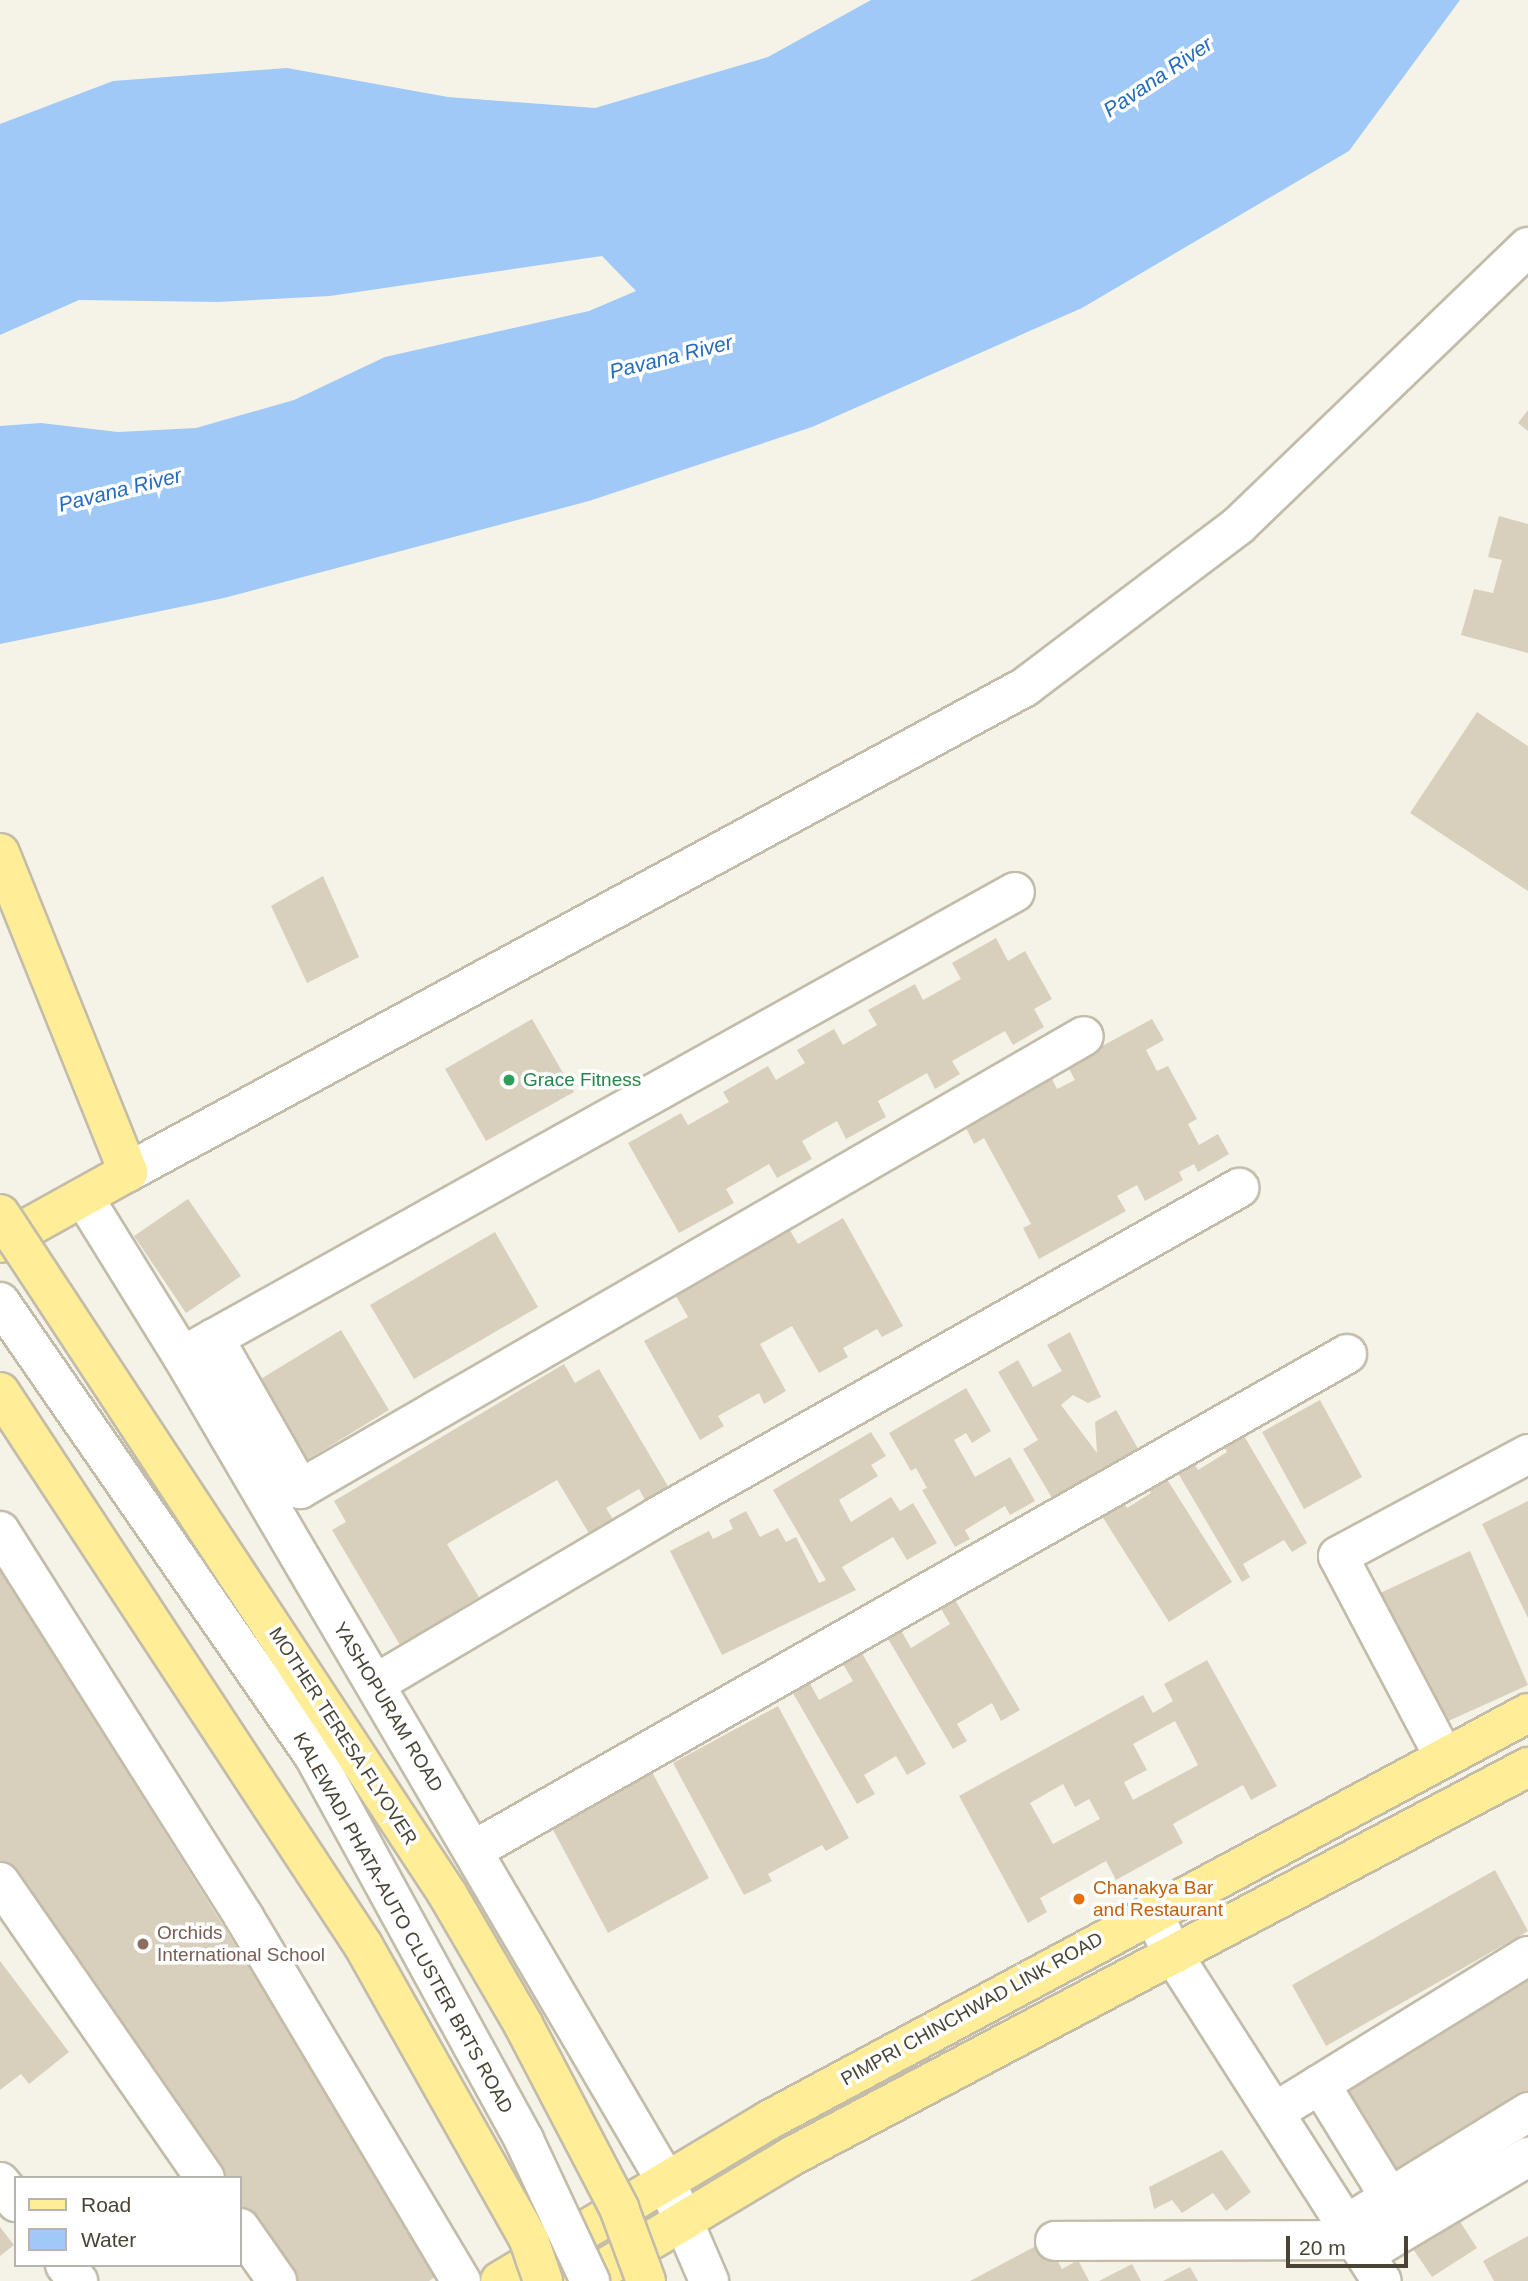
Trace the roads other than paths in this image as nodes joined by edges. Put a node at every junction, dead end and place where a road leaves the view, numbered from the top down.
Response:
1 (1528, 247) edge
2 (0, 853) edge
3 (1015, 892) dead end
4 (1084, 1036) dead end
5 (128, 1172) junction
6 (1239, 1188) dead end
7 (84, 1198) junction
8 (0, 1214) edge
9 (0, 1243) edge
10 (0, 1302) edge
11 (198, 1347) junction
12 (1347, 1354) dead end
13 (0, 1392) edge
14 (1528, 1454) edge
15 (0, 1531) edge
16 (374, 1684) junction
17 (1528, 1713) edge
18 (1444, 1758) junction
19 (1528, 1767) edge
20 (474, 1850) junction
21 (0, 1882) edge
22 (1152, 1911) junction
23 (1172, 1953) junction
24 (1528, 1956) edge
25 (1320, 2084) junction
26 (1275, 2112) junction
27 (1528, 2112) edge
28 (1528, 2157) edge
29 (204, 2176) edge
30 (666, 2181) junction
31 (0, 2182) edge
32 (1390, 2198) junction
33 (14, 2200) edge
34 (684, 2221) junction
35 (242, 2231) edge
36 (1055, 2241) dead end
37 (1363, 2250) edge
38 (67, 2267) edge
39 (78, 2281) edge
40 (277, 2281) edge
41 (461, 2281) edge
42 (500, 2281) edge
43 (543, 2281) edge
44 (583, 2281) edge
45 (590, 2281) edge
46 (646, 2281) edge
47 (709, 2281) edge

1 - 5 street
2 - 5 main road
3 - 11 street
4 - 11 street
5 - 7 main road
6 - 16 street
7 - 9 main road
7 - 11 street, YASHOPURAM ROAD
8 - 46 main road, MOTHER TERESA FLYOVER, bridge
10 - 45 street, KALEWADI PHATA-AUTO CLUSTER BRTS ROAD, bridge
11 - 16 street, YASHOPURAM ROAD
12 - 20 street
13 - 43 main road, bridge
14 - 18 street
15 - 41 street
16 - 20 street, YASHOPURAM ROAD
17 - 18 main road, PIMPRI CHINCHWAD LINK ROAD
18 - 22 main road, PIMPRI CHINCHWAD LINK ROAD
19 - 23 main road
20 - 30 street, YASHOPURAM ROAD
21 - 29 street
22 - 23 street
22 - 30 main road, PIMPRI CHINCHWAD LINK ROAD
23 - 26 street
23 - 34 main road
24 - 25 street
25 - 26 street
25 - 32 street
26 - 37 street
27 - 32 street
28 - 37 street
30 - 34 street, YASHOPURAM ROAD
30 - 42 main road, PIMPRI CHINCHWAD LINK ROAD
31 - 33 street
32 - 37 street
34 - 44 main road
34 - 47 street, YASHOPURAM ROAD
35 - 40 street
36 - 37 street
38 - 39 street

